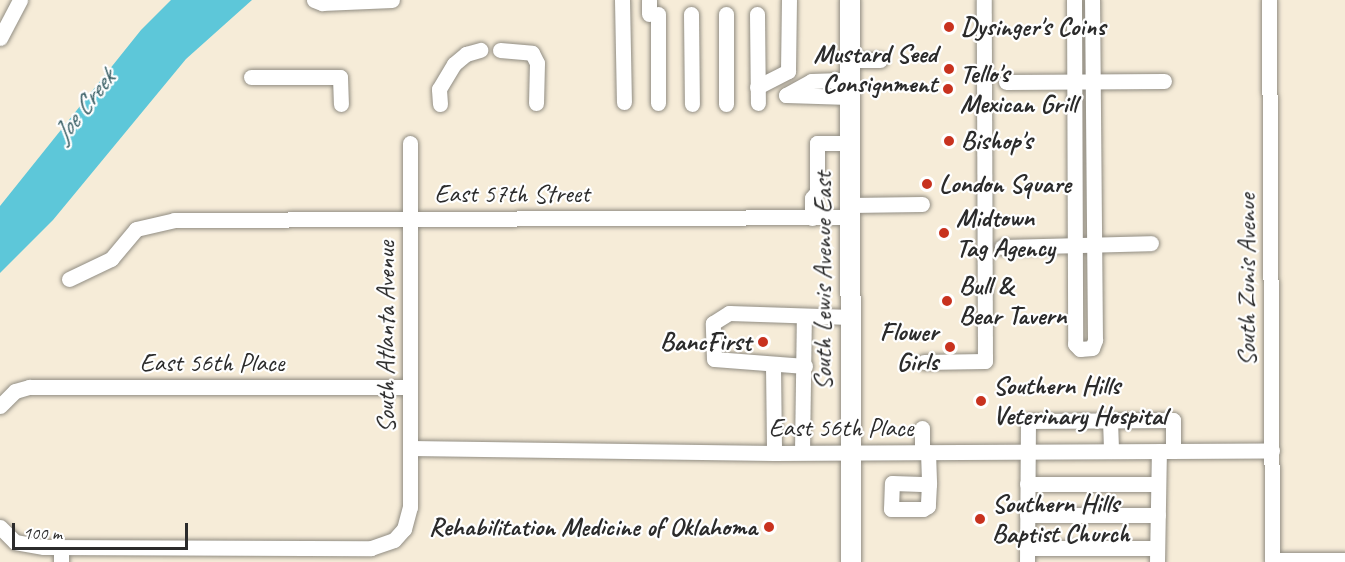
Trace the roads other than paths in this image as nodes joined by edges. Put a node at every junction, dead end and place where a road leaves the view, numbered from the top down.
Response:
1 (20, 0) edge
2 (314, 0) edge
3 (392, 0) edge
4 (622, 0) edge
5 (789, 0) edge
6 (850, 0) edge
7 (984, 0) edge
8 (1074, 0) edge
9 (1092, 0) edge
10 (1269, 0) edge
11 (652, 9) edge
12 (691, 14) dead end
13 (726, 14) dead end
14 (757, 14) dead end
15 (0, 38) edge
16 (480, 50) dead end
17 (500, 50) dead end
18 (849, 60) junction
19 (880, 60) dead end
20 (251, 77) dead end
21 (780, 77) junction
22 (1164, 81) dead end
23 (1006, 82) dead end
24 (1075, 82) junction
25 (1093, 82) junction
26 (757, 87) junction
27 (849, 88) junction
28 (624, 102) dead end
29 (658, 103) dead end
30 (341, 104) dead end
31 (440, 104) dead end
32 (536, 104) dead end
33 (692, 104) dead end
34 (726, 104) dead end
35 (758, 104) dead end
36 (849, 142) junction
37 (410, 143) dead end
38 (922, 204) dead end
39 (850, 211) junction
40 (410, 218) junction
41 (812, 218) junction
42 (1151, 243) dead end
43 (1075, 245) junction
44 (1095, 245) junction
45 (1002, 247) dead end
46 (69, 279) dead end
47 (804, 317) junction
48 (851, 317) junction
49 (924, 362) dead end
50 (773, 366) junction
51 (805, 366) junction
52 (410, 387) junction
53 (0, 406) edge
54 (1110, 420) junction
55 (922, 428) dead end
56 (410, 448) junction
57 (1272, 450) junction
58 (1111, 451) junction
59 (1166, 451) junction
60 (802, 452) junction
61 (850, 452) junction
62 (925, 452) junction
63 (1028, 452) junction
64 (774, 453) junction
65 (929, 484) dead end
66 (1027, 484) junction
67 (1158, 484) junction
68 (1027, 515) junction
69 (1158, 515) junction
70 (0, 527) edge
71 (61, 554) edge
72 (1027, 555) edge
73 (1157, 555) edge
74 (1345, 560) edge
75 (851, 562) edge

1 - 15 street
2 - 3 street
4 - 28 street
5 - 21 street
6 - 18 main road, South Lewis Avenue East
7 - 49 street
8 - 24 street
9 - 25 street
10 - 57 street, South Zunis Avenue
11 - 29 street
12 - 33 street
13 - 34 street
14 - 26 street
16 - 31 street
17 - 32 street
18 - 19 street
18 - 27 main road, South Lewis Avenue East
20 - 30 street
21 - 26 street
21 - 27 street
22 - 25 street
23 - 24 street
24 - 25 street
24 - 43 street
25 - 44 street
26 - 35 street
27 - 36 main road, South Lewis Avenue East
36 - 39 main road, South Lewis Avenue East
36 - 41 street
37 - 40 street, South Atlanta Avenue
38 - 39 street, East 57th Street
39 - 41 street, East 57th Street
39 - 48 main road, South Lewis Avenue East
40 - 41 street, East 57th Street
40 - 46 street, East 57th Street
40 - 52 street, South Atlanta Avenue
42 - 44 street
43 - 44 street
43 - 44 street
43 - 45 street
47 - 48 street
47 - 50 street
47 - 51 street
48 - 61 main road, South Lewis Avenue East
50 - 51 street
50 - 64 street
51 - 60 street
52 - 53 street, East 56th Place
52 - 56 street, South Atlanta Avenue
54 - 58 street
54 - 59 street
54 - 63 street
55 - 62 street
56 - 64 street, East 56th Place
56 - 71 street, South Atlanta Avenue
57 - 59 street, East 56th Place
57 - 74 street, South Zunis Avenue
58 - 59 street, East 56th Place
58 - 63 street, East 56th Place
59 - 67 street
60 - 61 street, East 56th Place
60 - 64 street, East 56th Place
61 - 62 street, East 56th Place
61 - 75 main road, South Lewis Avenue East
62 - 63 street, East 56th Place
62 - 65 street
63 - 66 street
66 - 67 street
66 - 68 street
67 - 69 street
68 - 69 street
68 - 72 street
69 - 73 street
70 - 71 street
72 - 73 street

